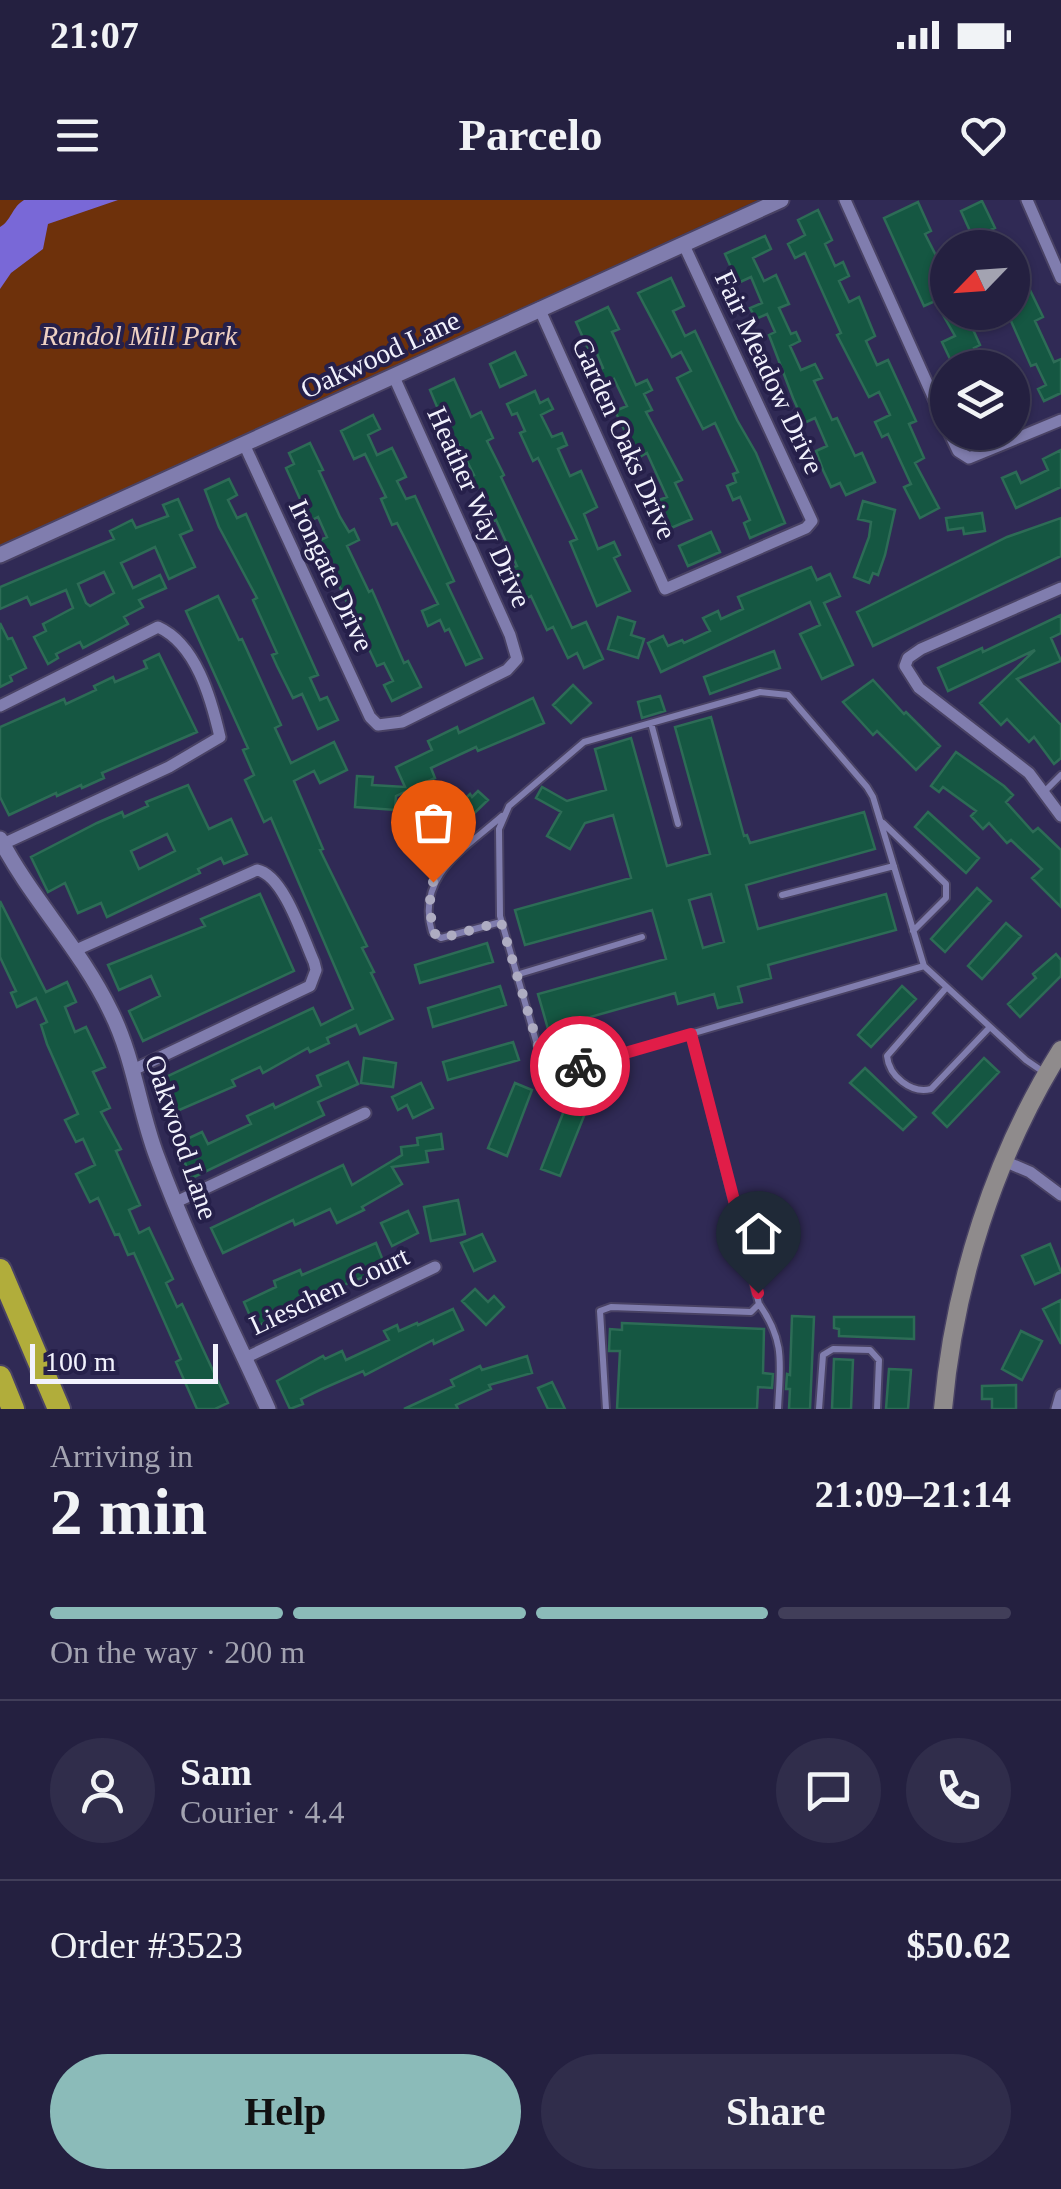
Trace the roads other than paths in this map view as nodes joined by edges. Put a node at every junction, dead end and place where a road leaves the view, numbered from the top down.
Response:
1 (781, 200) edge
2 (845, 200) edge
3 (1026, 200) edge
4 (683, 243) junction
5 (1061, 278) edge
6 (539, 308) junction
7 (394, 377) junction
8 (930, 391) edge
9 (1061, 420) edge
10 (1030, 434) edge
11 (244, 444) junction
12 (960, 450) edge
13 (995, 450) edge
14 (0, 555) edge
15 (1061, 588) edge
16 (665, 589) joint
17 (0, 706) edge
18 (650, 722) junction
19 (378, 725) joint
20 (1061, 776) edge
21 (1044, 793) junction
22 (503, 815) junction
23 (1061, 816) edge
24 (880, 820) junction
25 (678, 824) dead end
26 (1, 842) edge
27 (894, 866) junction
28 (782, 894) dead end
29 (501, 922) junction
30 (912, 931) junction
31 (642, 937) dead end
32 (76, 950) junction
33 (924, 966) junction
34 (516, 974) junction
35 (946, 988) junction
36 (990, 1028) junction
37 (691, 1034) junction
38 (1061, 1050) edge
39 (133, 1070) junction
40 (1046, 1073) junction
41 (365, 1113) dead end
42 (1004, 1161) junction
43 (1061, 1195) edge
44 (174, 1202) junction
45 (436, 1267) dead end
46 (0, 1270) edge
47 (759, 1304) junction
48 (245, 1358) junction
49 (0, 1378) edge
50 (1061, 1395) edge
51 (13, 1409) edge
52 (59, 1409) edge
53 (268, 1409) edge
54 (606, 1409) edge
55 (778, 1409) edge
56 (819, 1409) edge
57 (877, 1409) edge
58 (943, 1409) edge
59 (1057, 1409) edge

1 - 4 street, Oakwood Lane
2 - 8 street
3 - 5 street
4 - 6 street, Oakwood Lane
4 - 16 street, Fair Meadow Drive
6 - 7 street, Oakwood Lane
6 - 16 street, Garden Oaks Drive
7 - 11 street, Oakwood Lane
7 - 19 street, Heather Way Drive
9 - 10 street
11 - 14 street, Oakwood Lane
11 - 19 street, Irongate Drive
12 - 13 street
15 - 21 street
17 - 26 street
18 - 22 lane
18 - 24 lane
18 - 25 lane
20 - 21 lane
21 - 23 street
22 - 29 lane
22 - 29 lane
24 - 27 lane
24 - 30 lane
26 - 32 street, Oakwood Lane
27 - 28 lane
27 - 30 lane
29 - 34 lane
30 - 33 lane
31 - 34 lane
32 - 39 street, Oakwood Lane
32 - 39 street
33 - 35 lane
33 - 37 lane
34 - 37 lane
35 - 36 lane
35 - 36 lane
36 - 40 lane
37 - 47 lane
38 - 40 main road
39 - 44 street, Oakwood Lane
40 - 42 main road
41 - 44 street
42 - 43 street
42 - 58 main road
44 - 48 street, Oakwood Lane
45 - 48 street, Lieschen Court
46 - 52 highway
47 - 54 lane
47 - 55 lane
48 - 53 street, Oakwood Lane
49 - 51 highway
50 - 59 street
56 - 57 lane

